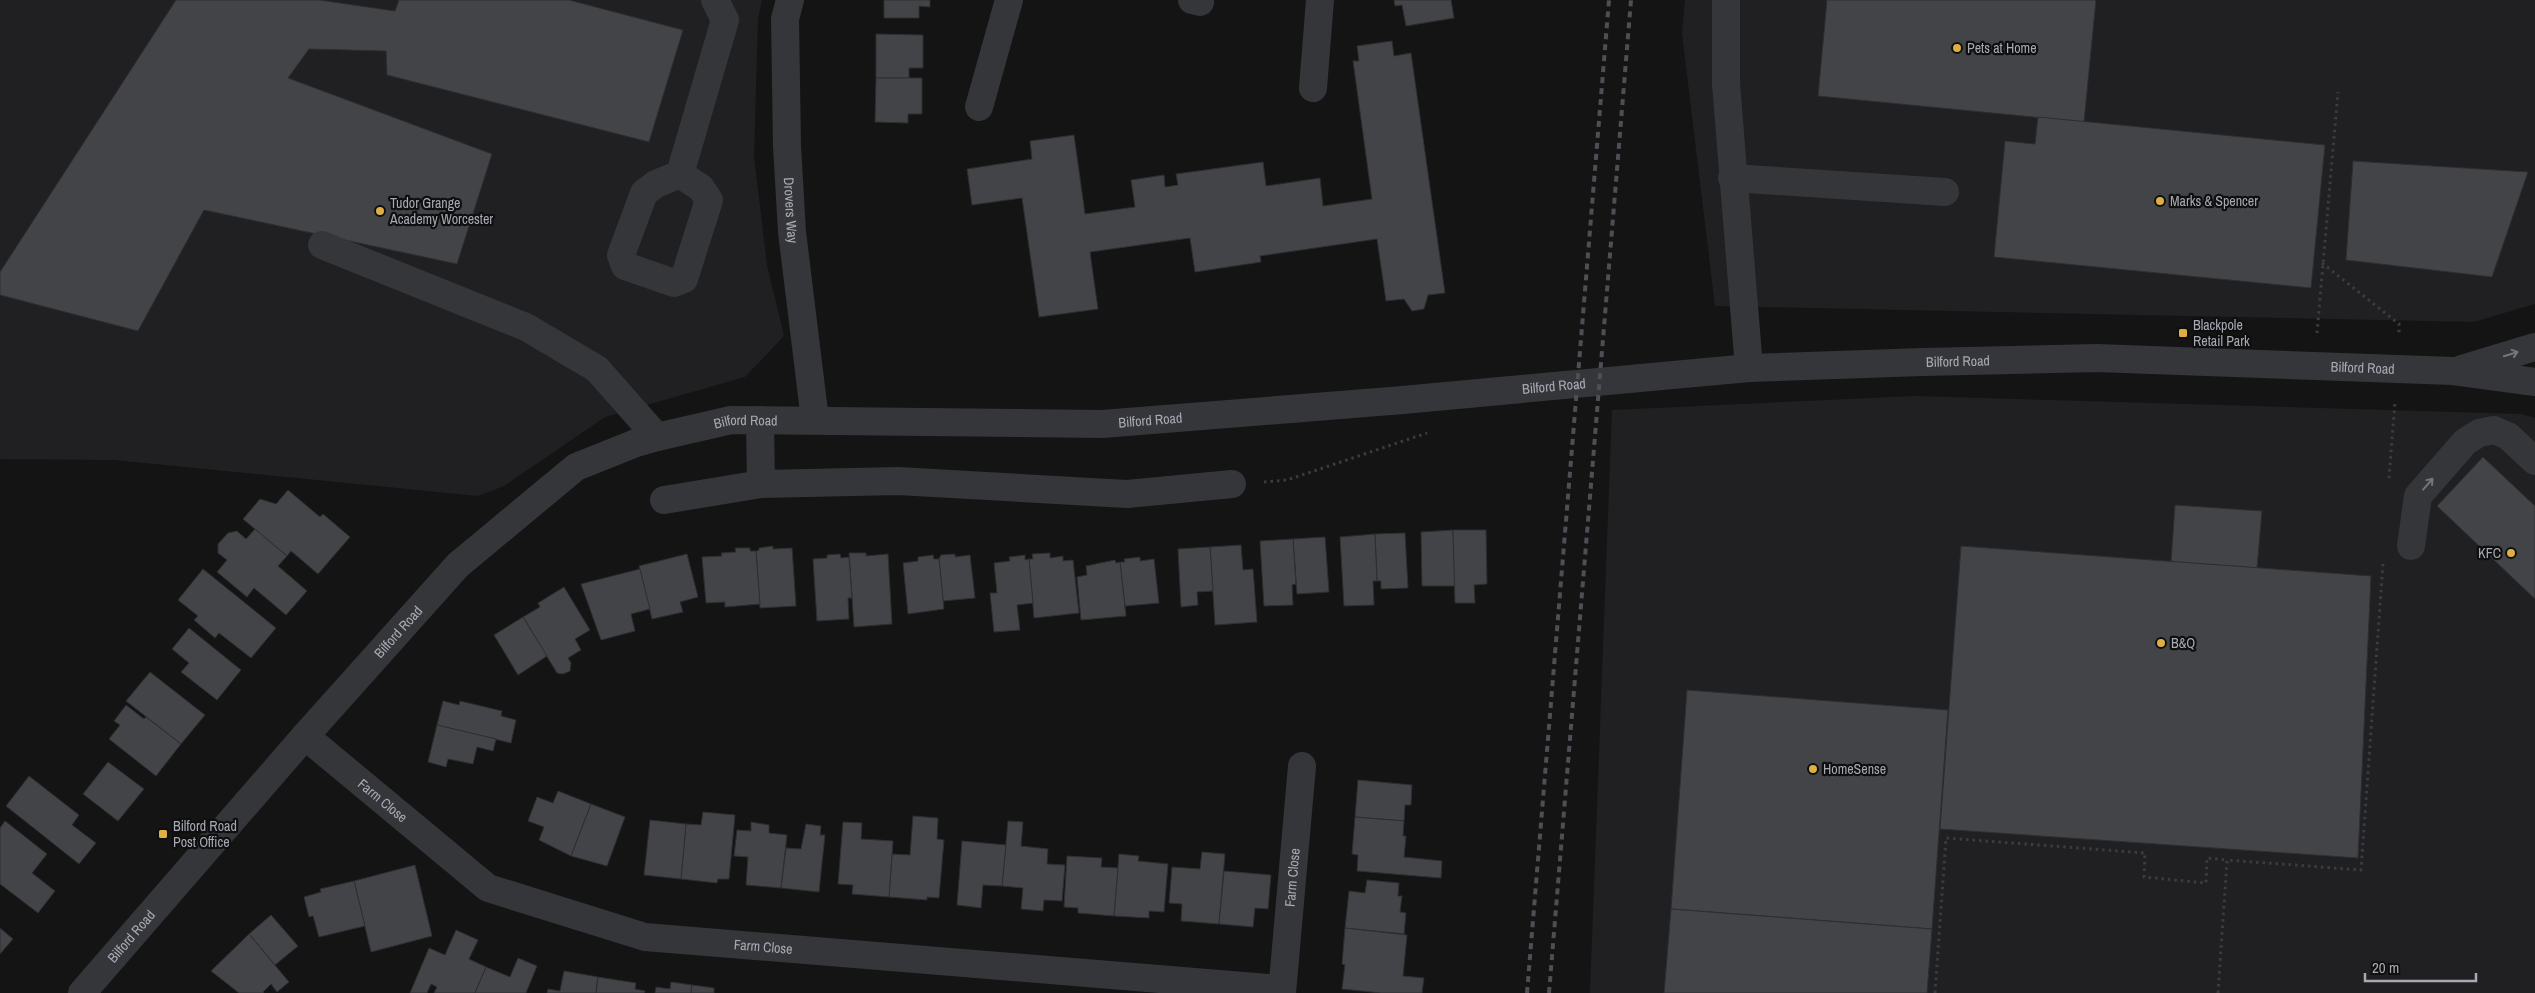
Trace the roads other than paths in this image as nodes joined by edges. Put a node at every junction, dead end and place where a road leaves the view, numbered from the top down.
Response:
1 (715, 0) edge
2 (790, 0) edge
3 (1009, 0) edge
4 (1192, 0) edge
5 (1200, 0) edge
6 (1320, 0) edge
7 (1726, 0) edge
8 (1313, 88) dead end
9 (979, 107) dead end
10 (680, 174) dead end
11 (1732, 178) junction
12 (1945, 192) dead end
13 (322, 244) dead end
14 (2535, 347) edge
15 (1749, 368) junction
16 (2453, 371) junction
17 (2535, 382) edge
18 (760, 420) junction
19 (815, 420) junction
20 (657, 437) junction
21 (2535, 462) edge
22 (761, 484) junction
23 (1232, 484) road end
24 (664, 500) dead end
25 (2411, 546) dead end
26 (305, 736) junction
27 (1302, 766) dead end
28 (1282, 991) edge
29 (82, 993) edge

1 - 10 street
2 - 19 street, Drovers Way
3 - 9 street
4 - 5 street
6 - 8 street
7 - 11 street
11 - 12 street
11 - 15 street
13 - 20 street
16 -> 14 street, Bilford Road
15 - 16 street, Bilford Road
15 - 19 street, Bilford Road
16 - 17 street, Bilford Road
18 - 19 street, Bilford Road
18 - 20 street, Bilford Road
18 - 22 street
20 - 26 street, Bilford Road
25 -> 21 street
22 - 23 street
22 - 24 street
26 - 28 street, Farm Close
26 - 29 street, Bilford Road
27 - 28 street, Farm Close

